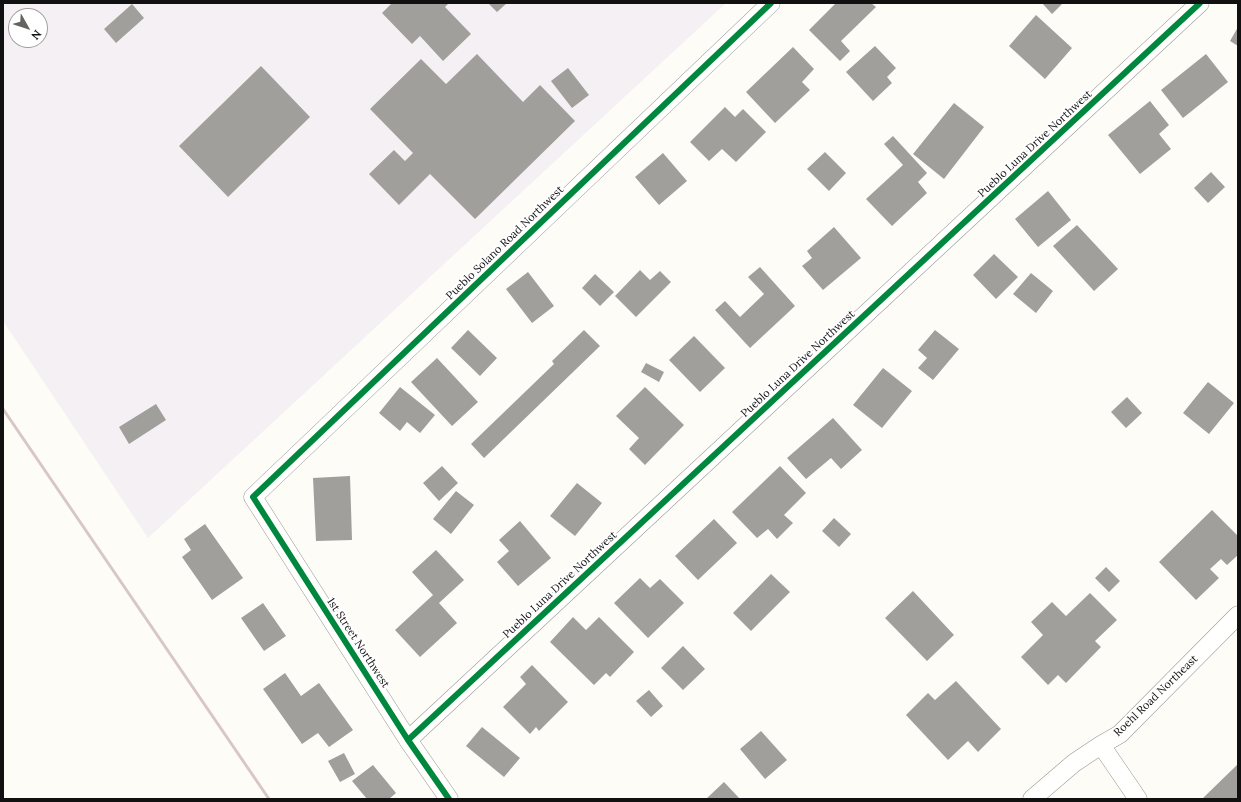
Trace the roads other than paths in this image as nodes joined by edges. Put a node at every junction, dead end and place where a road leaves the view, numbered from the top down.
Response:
1 (771, 3) edge
2 (1200, 3) edge
3 (253, 496) joint
4 (1238, 615) edge
5 (408, 740) junction
6 (1101, 745) junction
7 (449, 799) edge
8 (1032, 799) edge
9 (1138, 799) edge

1 - 3 street, Pueblo Solano Road Northwest
2 - 5 street, Pueblo Luna Drive Northwest
3 - 5 street, 1st Street Northwest
4 - 6 street, Roehl Road Northeast
5 - 7 street, 1st Street Northwest
6 - 8 street, Roehl Road Northeast
6 - 9 street

